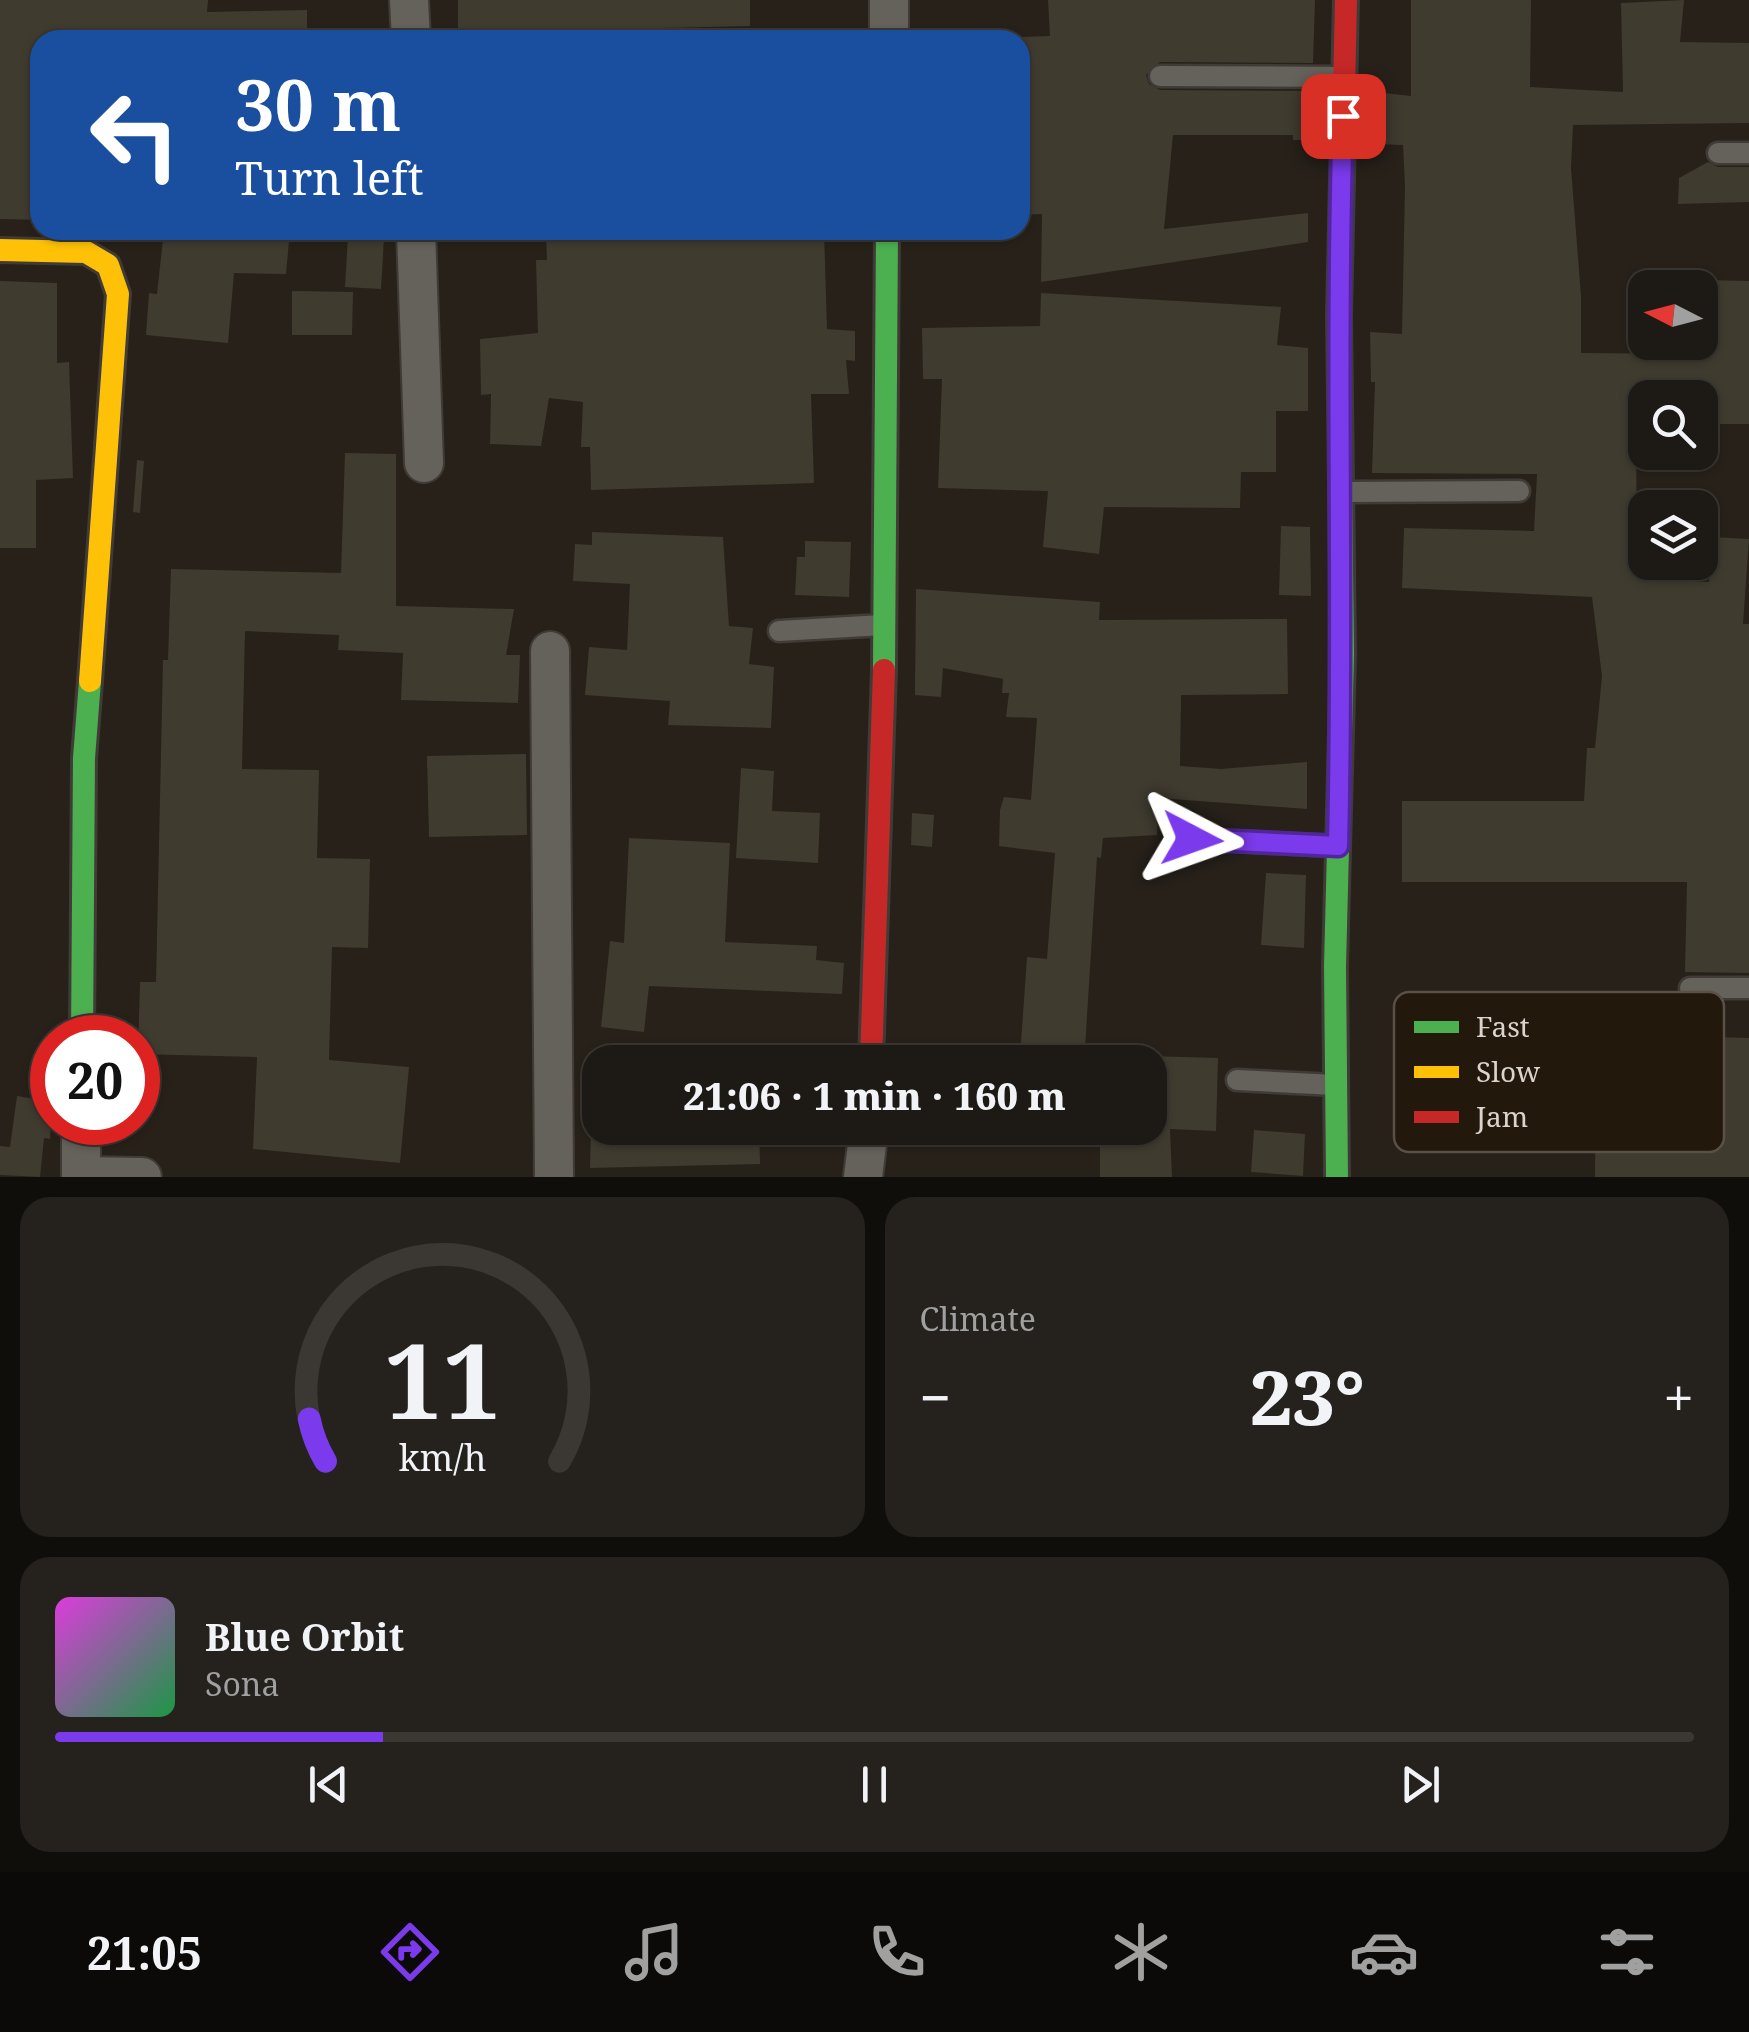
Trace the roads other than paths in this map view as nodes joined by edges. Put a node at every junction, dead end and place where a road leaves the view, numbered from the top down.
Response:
1 (409, 0) edge
2 (889, 0) edge
3 (1346, 0) edge
4 (410, 30) edge
5 (888, 30) edge
6 (1160, 76) dead end
7 (1344, 77) junction
8 (1718, 152) dead end
9 (1749, 153) edge
10 (416, 240) edge
11 (887, 240) edge
12 (0, 250) edge
13 (424, 463) dead end
14 (1519, 491) dead end
15 (1342, 492) junction
16 (885, 625) junction
17 (779, 631) dead end
18 (550, 652) dead end
19 (1192, 839) dead end
20 (1338, 846) junction
21 (1690, 988) dead end
22 (1749, 988) edge
23 (82, 1015) edge
24 (873, 1045) edge
25 (1237, 1080) dead end
26 (1336, 1085) junction
27 (81, 1145) edge
28 (867, 1145) edge
29 (81, 1176) edge
30 (142, 1177) edge
31 (554, 1177) edge
32 (864, 1177) edge
33 (1337, 1177) edge

1 - 4 street
2 - 5 street
3 - 7 street
6 - 7 lane
7 - 15 street
8 - 9 lane
10 - 13 street
11 - 16 street
12 - 23 street
14 - 15 lane
15 - 20 street
16 - 17 lane
16 - 24 street
18 - 31 street
19 - 20 lane
20 - 26 street
21 - 22 lane
25 - 26 lane
26 - 33 street
27 - 29 street
28 - 32 street
29 - 30 street

